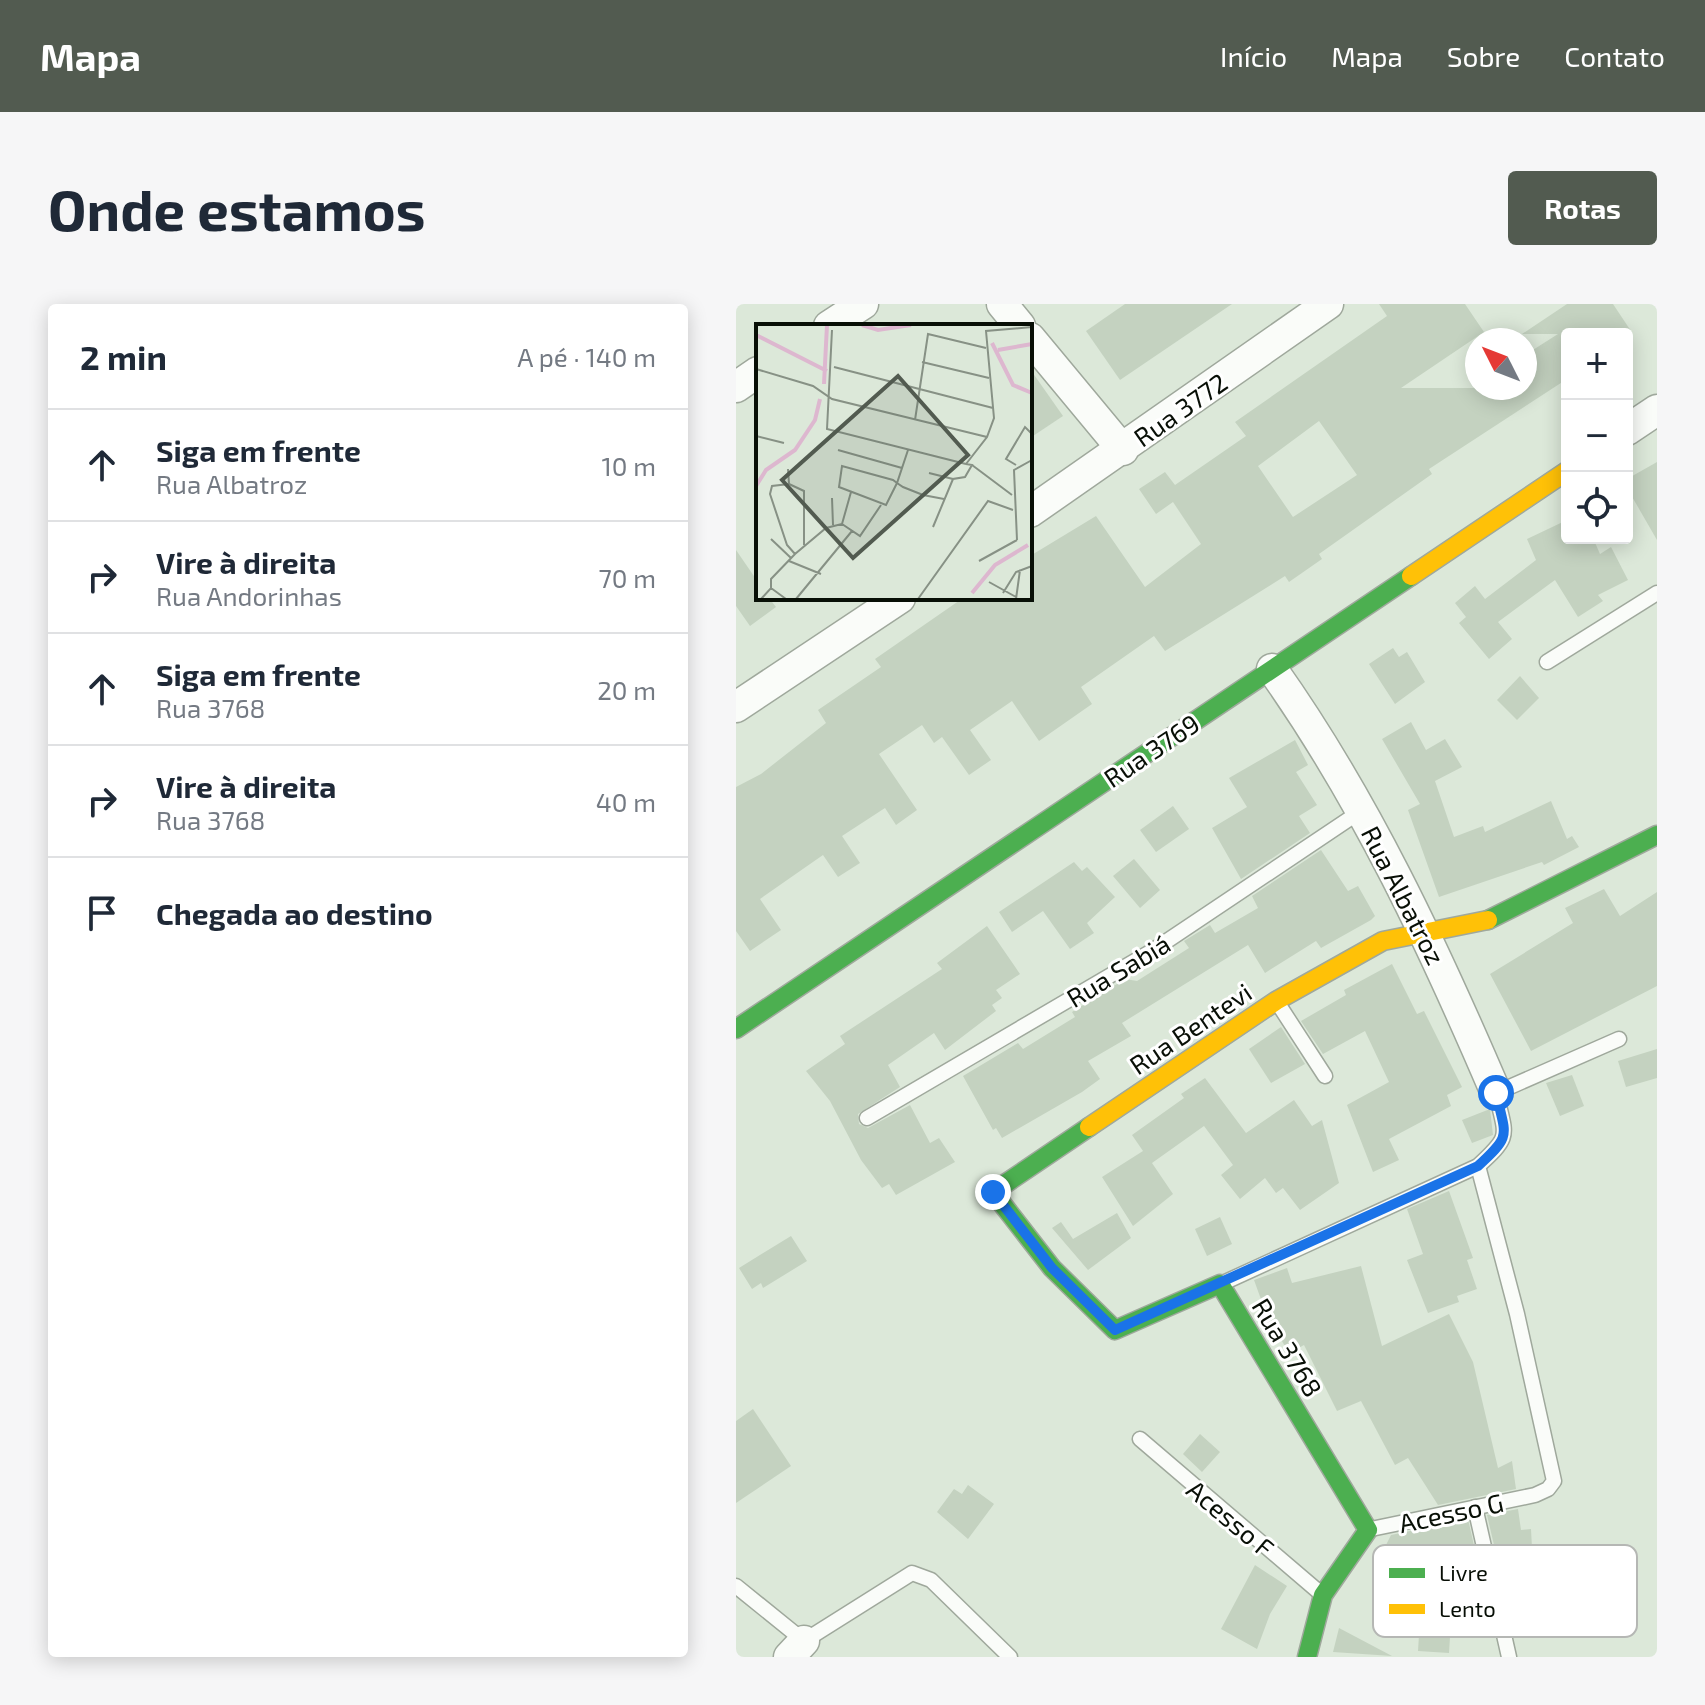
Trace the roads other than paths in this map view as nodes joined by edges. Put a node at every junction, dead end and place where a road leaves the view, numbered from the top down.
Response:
1 (863, 304) edge
2 (1002, 304) edge
3 (1328, 304) edge
4 (832, 324) edge
5 (1018, 324) edge
6 (1032, 340) edge
7 (756, 373) edge
8 (736, 387) edge
9 (1657, 410) edge
10 (1633, 426) edge
11 (1123, 450) junction
12 (1566, 472) edge
13 (1032, 511) edge
14 (1657, 593) edge
15 (897, 600) edge
16 (1547, 662) dead end
17 (1272, 669) junction
18 (736, 707) edge
19 (1361, 811) junction
20 (1656, 837) edge
21 (1428, 935) junction
22 (1276, 1001) junction
23 (736, 1029) edge
24 (1619, 1039) dead end
25 (1325, 1076) dead end
26 (1496, 1093) junction
27 (867, 1118) dead end
28 (1478, 1166) junction
29 (993, 1192) joint
30 (1220, 1284) junction
31 (1140, 1439) dead end
32 (1475, 1507) junction
33 (1368, 1530) junction
34 (1484, 1545) edge
35 (736, 1586) edge
36 (1323, 1595) junction
37 (1504, 1637) edge
38 (797, 1649) edge
39 (1010, 1657) edge
40 (1307, 1657) edge
41 (1509, 1657) edge

1 - 4 street
2 - 5 street
3 - 11 street, Rua 3772
6 - 11 street
7 - 8 street
9 - 10 street
11 - 13 street, Rua 3772
12 - 17 street, Rua 3769
14 - 16 lane
15 - 18 street
17 - 19 street, Rua Albatroz
17 - 23 street, Rua 3769
19 - 21 street, Rua Albatroz
19 - 27 lane, Rua Sabiá
20 - 21 street, Rua Bentevi
21 - 22 street, Rua Bentevi
21 - 26 street, Rua Albatroz
22 - 25 lane
22 - 29 street, Rua Bentevi
24 - 26 lane
26 - 28 lane, Rua Albatroz
28 - 30 lane
28 - 32 lane, Acesso G
29 - 30 street, Rua 3768
30 - 33 street, Rua 3768
31 - 36 lane, Acesso F
32 - 33 lane, Acesso G
32 - 34 lane
33 - 36 street
35 - 38 lane
36 - 40 street
37 - 41 lane
38 - 39 lane

